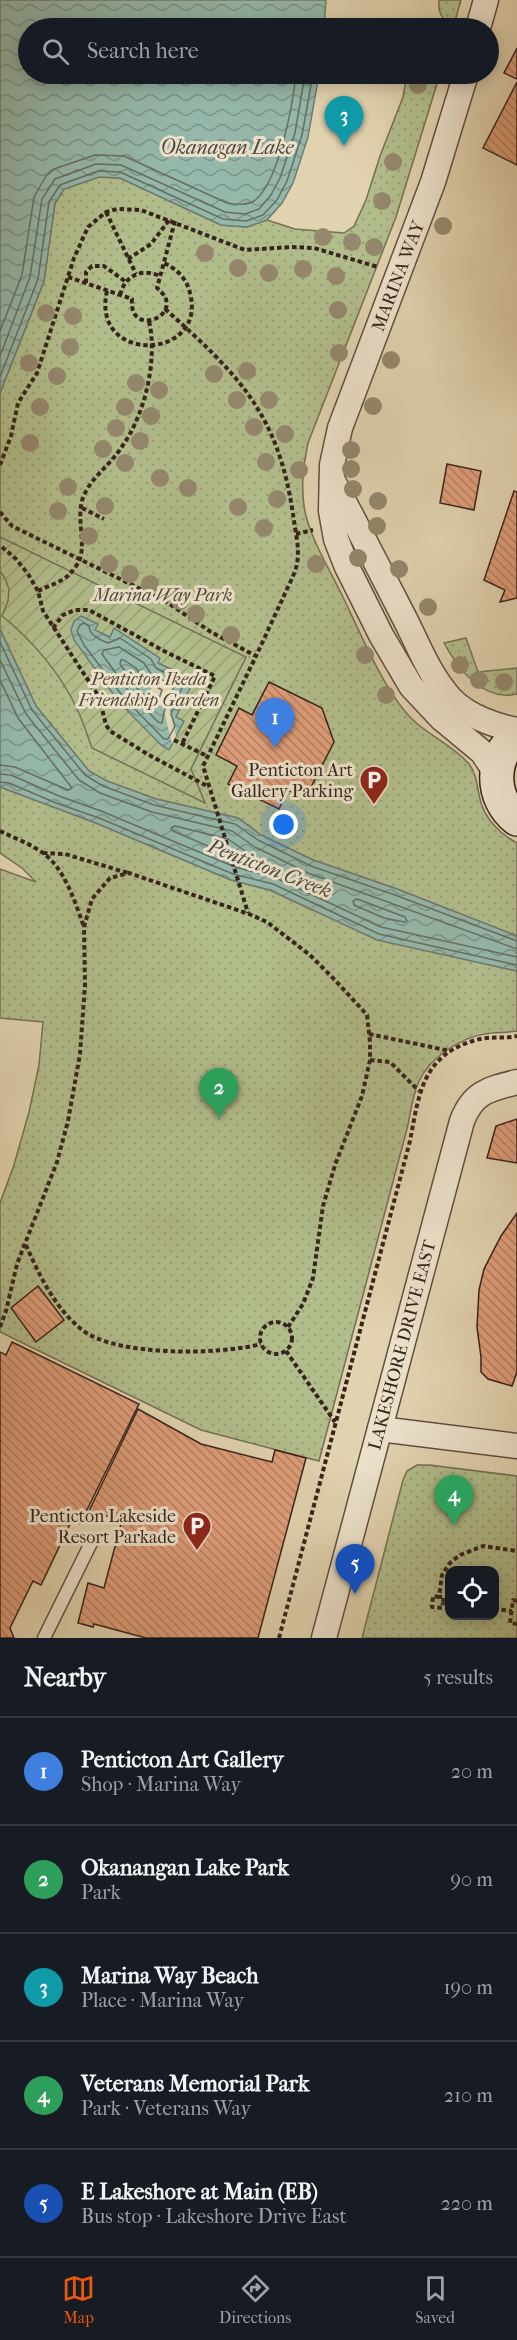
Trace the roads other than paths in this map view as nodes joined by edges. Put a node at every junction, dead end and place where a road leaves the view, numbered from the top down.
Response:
1 (486, 0) edge
2 (481, 18) edge
3 (463, 84) edge
4 (331, 478) junction
5 (517, 730) edge
6 (517, 735) edge
7 (496, 772) junction
8 (517, 819) edge
9 (517, 1082) edge
10 (380, 1429) junction
11 (517, 1446) edge
12 (92, 1541) dead end
13 (44, 1638) edge
14 (324, 1638) edge

1 - 2 street
3 - 4 street, MARINA WAY
4 - 5 street
4 - 7 street, MARINA WAY
6 - 7 street
7 - 8 street
9 - 10 street, LAKESHORE DRIVE EAST
10 - 11 street
10 - 14 street, LAKESHORE DRIVE EAST
12 - 13 lane

